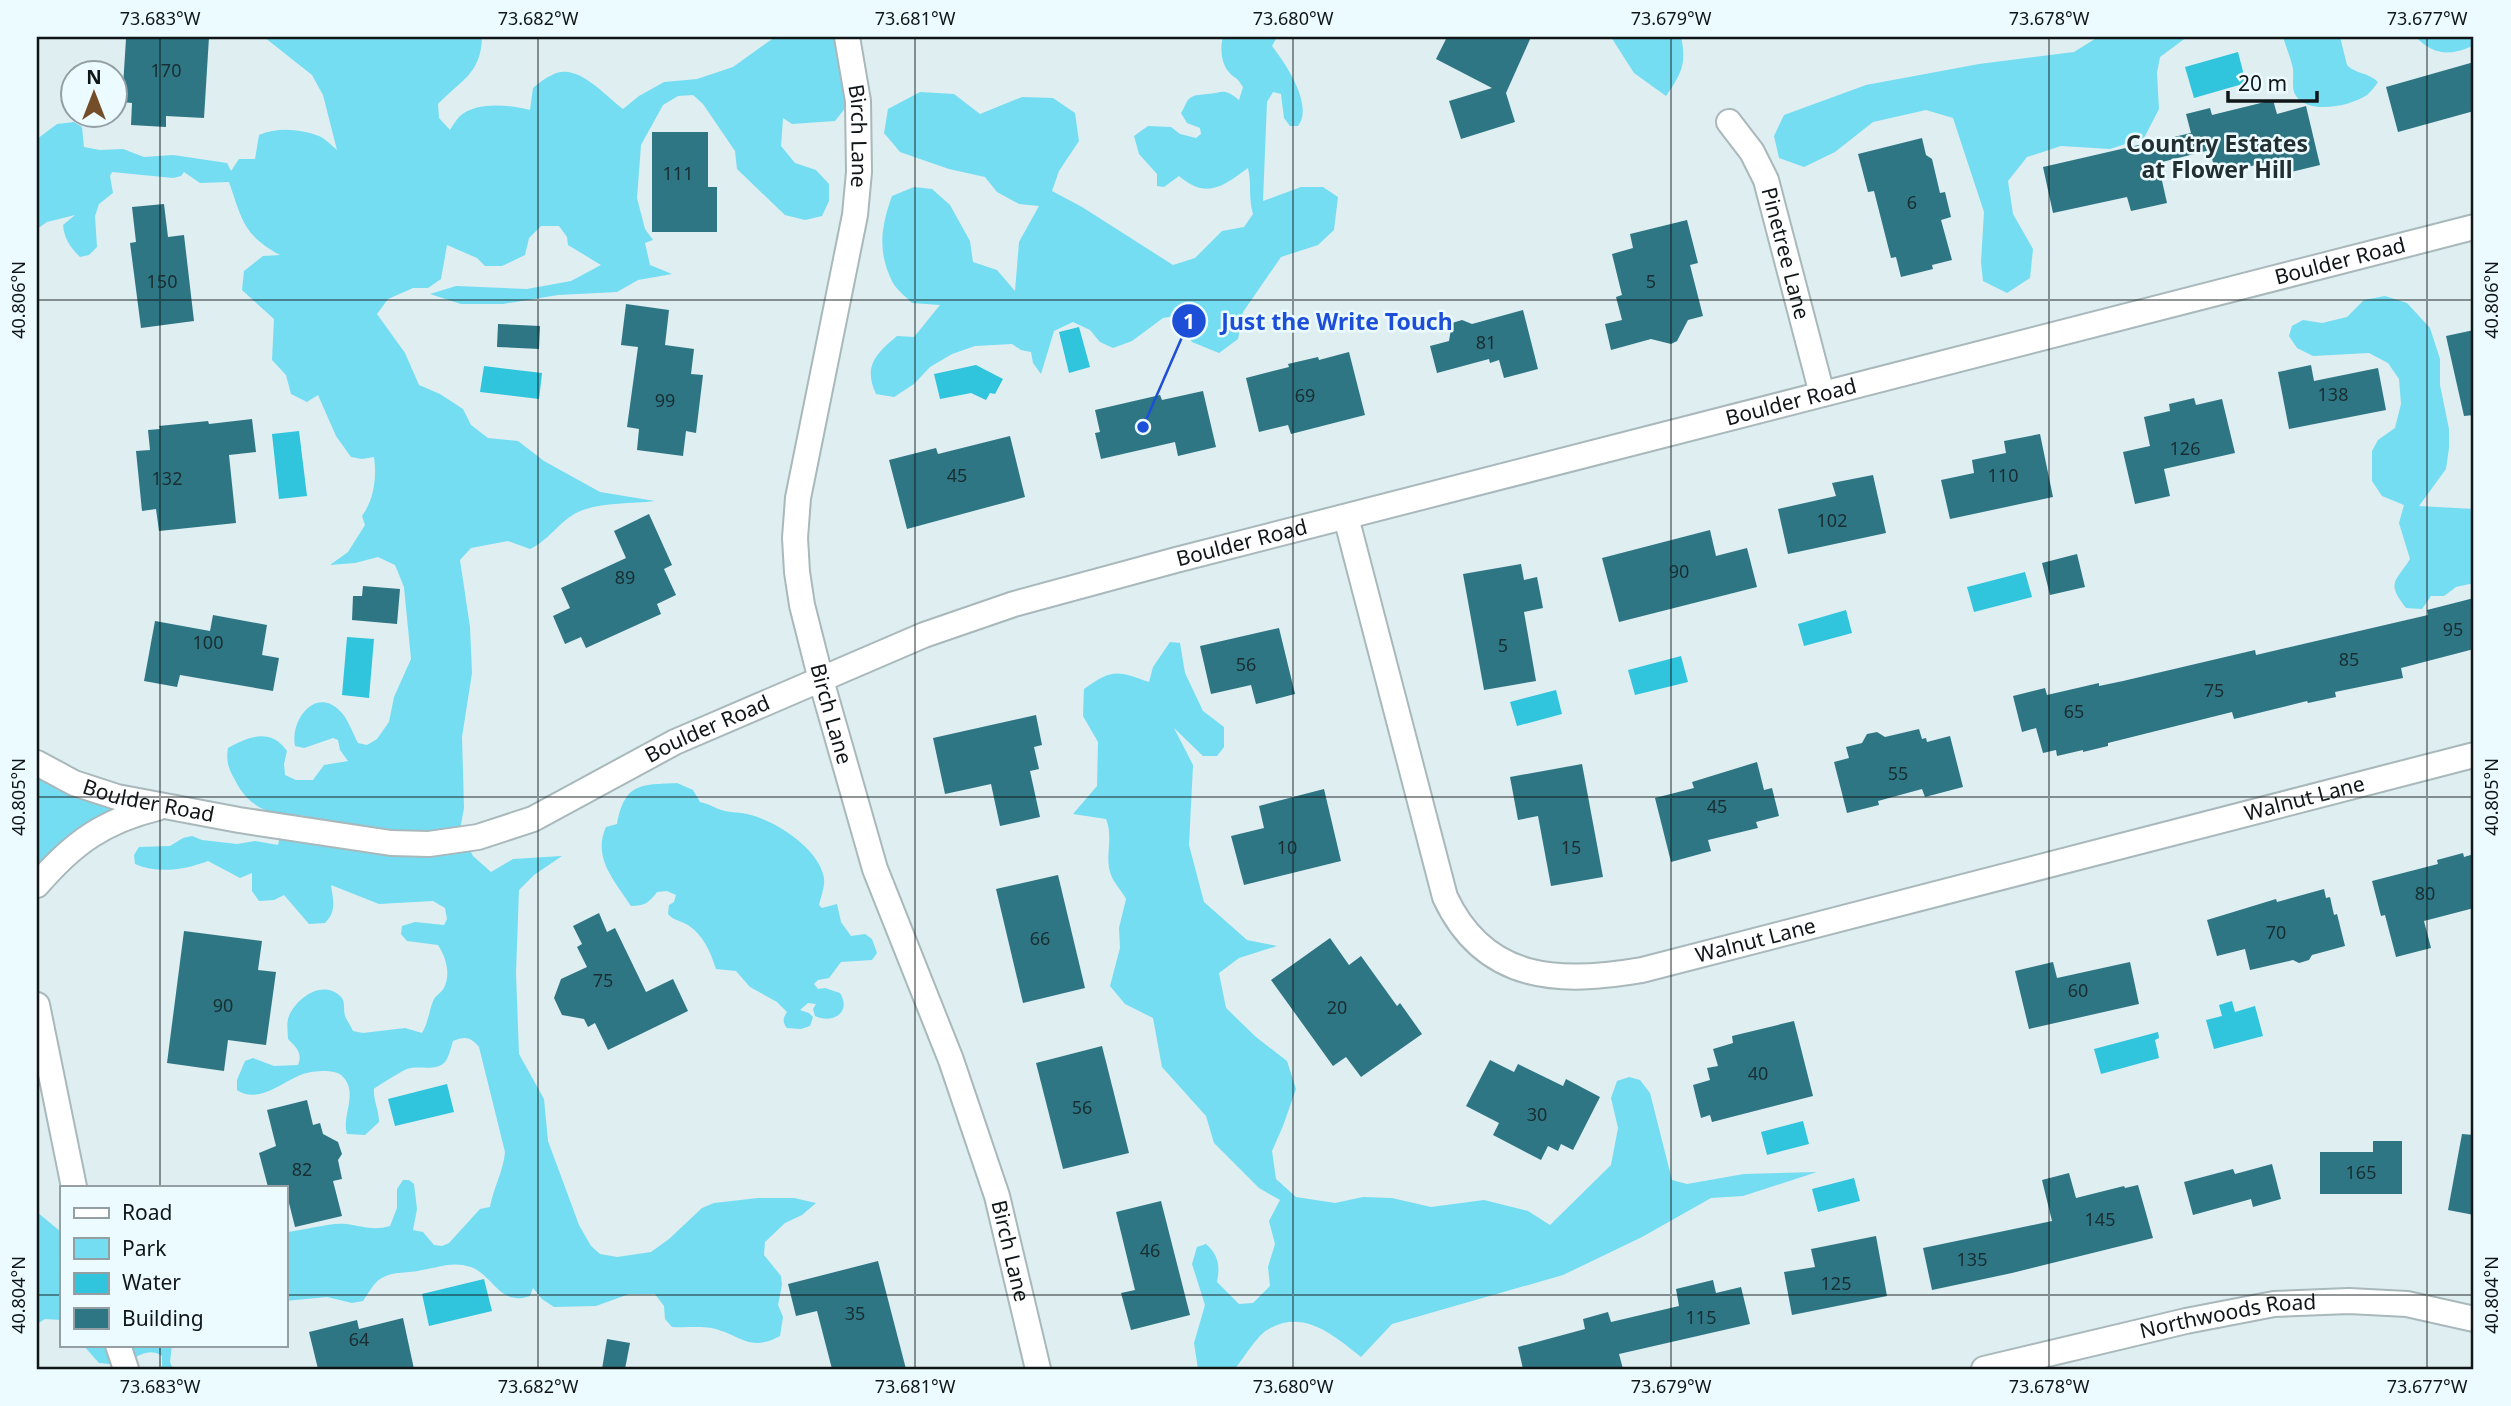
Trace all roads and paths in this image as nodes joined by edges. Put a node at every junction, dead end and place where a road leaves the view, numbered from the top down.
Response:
1 (847, 37) edge
2 (1728, 122) dead end
3 (2474, 227) edge
4 (1822, 394) junction
5 (1346, 517) junction
6 (821, 680) junction
7 (2474, 755) edge
8 (37, 763) edge
9 (161, 807) junction
10 (37, 885) edge
11 (37, 1005) edge
12 (74, 1186) edge
13 (2474, 1319) edge
14 (118, 1346) edge
15 (126, 1369) edge
16 (1038, 1369) edge
17 (1984, 1369) edge

1 - 6 street, Birch Lane
2 - 4 street, Pinetree Lane
3 - 4 street, Boulder Road
4 - 5 street, Boulder Road
5 - 6 street, Boulder Road
5 - 7 street, Walnut Lane
6 - 9 street, Boulder Road
6 - 16 street, Birch Lane
8 - 9 street, Boulder Road
9 - 10 street
11 - 12 street
13 - 17 street, Northwoods Road
14 - 15 street

